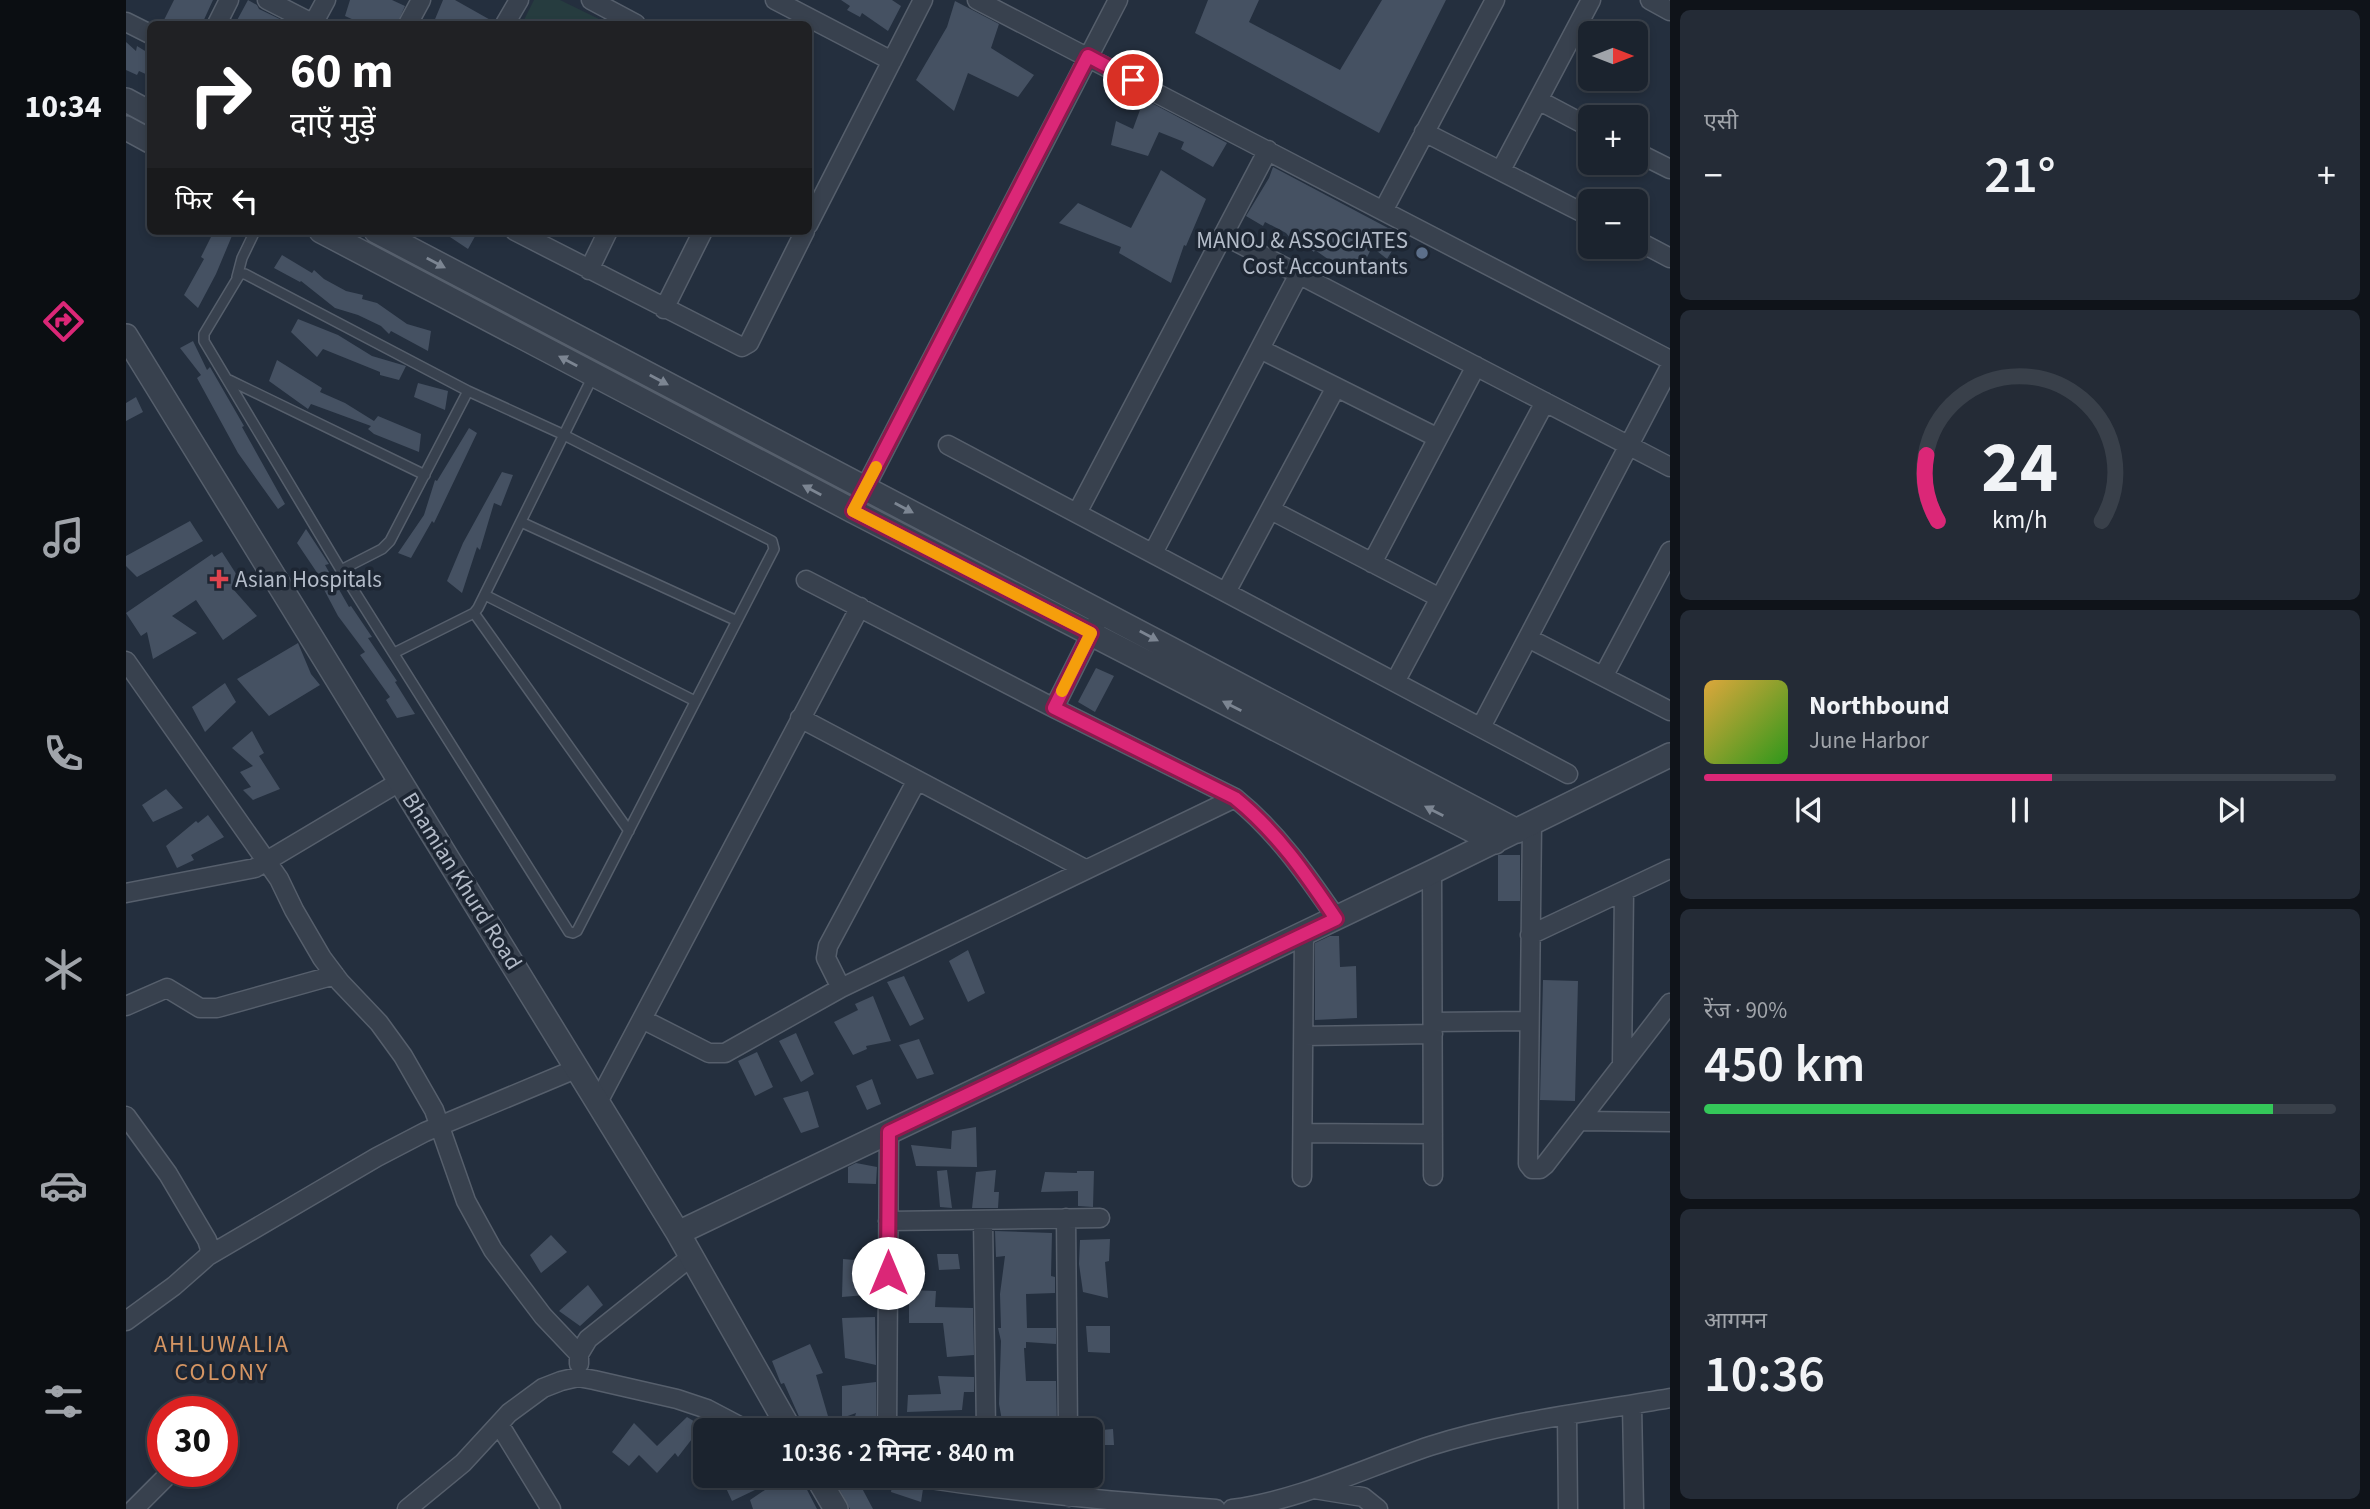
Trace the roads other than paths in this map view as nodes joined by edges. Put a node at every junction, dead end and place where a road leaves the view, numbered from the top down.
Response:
1 (229, 0) edge
2 (267, 0) edge
3 (326, 0) edge
4 (421, 0) edge
5 (519, 0) edge
6 (590, 0) edge
7 (775, 0) edge
8 (923, 0) edge
9 (977, 0) edge
10 (1118, 0) edge
11 (1495, 0) edge
12 (1591, 0) edge
13 (1650, 0) edge
14 (1670, 11) edge
15 (218, 21) edge
16 (308, 21) edge
17 (316, 21) edge
18 (410, 21) edge
19 (508, 21) edge
20 (623, 21) edge
21 (808, 21) edge
22 (126, 22) edge
23 (812, 23) edge
24 (147, 32) edge
25 (1088, 56) junction
26 (892, 61) junction
27 (126, 100) edge
28 (1538, 100) junction
29 (147, 111) edge
30 (1578, 121) edge
31 (126, 128) edge
32 (1424, 132) junction
33 (147, 139) edge
34 (1268, 150) junction
35 (1648, 158) edge
36 (1670, 169) edge
37 (1501, 170) junction
38 (1578, 209) edge
39 (1383, 211) junction
40 (812, 217) edge
41 (253, 235) edge
42 (329, 235) edge
43 (384, 235) edge
44 (523, 235) edge
45 (606, 235) edge
46 (701, 235) edge
47 (803, 235) edge
48 (1223, 235) junction
49 (1648, 246) edge
50 (1670, 258) edge
51 (589, 270) junction
52 (1299, 274) junction
53 (237, 277) junction
54 (664, 309) junction
55 (126, 336) edge
56 (1260, 349) junction
57 (1670, 360) edge
58 (1476, 366) junction
59 (1670, 367) edge
60 (593, 375) junction
61 (229, 380) junction
62 (1336, 387) junction
63 (468, 391) junction
64 (1545, 402) junction
65 (562, 434) junction
66 (1438, 438) junction
67 (948, 445) dead end
68 (1629, 445) junction
69 (1670, 467) edge
70 (425, 475) junction
71 (865, 488) junction
72 (1271, 510) junction
73 (853, 511) junction
74 (1077, 513) junction
75 (521, 522) junction
76 (1670, 551) edge
77 (1153, 553) junction
78 (1372, 563) junction
79 (341, 570) junction
80 (806, 580) dead end
81 (1226, 592) junction
82 (485, 595) junction
83 (1440, 598) junction
84 (860, 607) junction
85 (1103, 612) junction
86 (474, 613) junction
87 (737, 621) junction
88 (1091, 633) junction
89 (1528, 638) junction
90 (394, 653) junction
91 (126, 661) edge
92 (1604, 675) junction
93 (1395, 682) junction
94 (695, 701) junction
95 (1054, 708) junction
96 (1670, 711) edge
97 (800, 718) junction
98 (1480, 727) junction
99 (1670, 755) edge
100 (1568, 774) dead end
101 (917, 780) junction
102 (401, 781) junction
103 (1235, 798) junction
104 (1525, 827) junction
105 (629, 831) junction
106 (1495, 842) junction
107 (268, 863) junction
108 (1085, 869) junction
109 (1670, 869) edge
110 (1432, 872) junction
111 (1625, 891) junction
112 (126, 893) edge
113 (1336, 919) junction
114 (1304, 934) junction
115 (1530, 935) junction
116 (335, 975) junction
117 (841, 988) junction
118 (1670, 1003) edge
119 (126, 1006) edge
120 (642, 1019) junction
121 (1530, 1021) junction
122 (1651, 1026) junction
123 (1670, 1027) edge
124 (1433, 1028) junction
125 (1304, 1036) junction
126 (1622, 1064) junction
127 (578, 1068) junction
128 (598, 1102) junction
129 (126, 1116) edge
130 (1579, 1121) junction
131 (1670, 1122) edge
132 (440, 1125) junction
133 (889, 1132) junction
134 (1303, 1133) junction
135 (1433, 1134) junction
136 (1433, 1176) dead end
137 (1302, 1177) dead end
138 (1066, 1218) junction
139 (1100, 1218) dead end
140 (983, 1220) junction
141 (888, 1221) junction
142 (678, 1233) junction
143 (208, 1256) junction
144 (692, 1256) junction
145 (126, 1321) edge
146 (579, 1354) junction
147 (578, 1377) junction
148 (1670, 1398) edge
149 (1632, 1405) junction
150 (1567, 1415) junction
151 (724, 1418) edge
152 (783, 1418) edge
153 (887, 1418) edge
154 (986, 1418) edge
155 (1068, 1418) edge
156 (499, 1424) junction
157 (156, 1487) edge
158 (824, 1488) edge
159 (1023, 1488) edge
160 (1069, 1488) edge
161 (1311, 1489) junction
162 (1069, 1497) junction
163 (134, 1509) edge
164 (407, 1509) edge
165 (551, 1509) edge
166 (836, 1509) edge
167 (1216, 1509) edge
168 (1232, 1509) edge
169 (1378, 1509) edge
170 (1568, 1509) edge
171 (1634, 1509) edge

1 - 15 street
2 - 16 street
3 - 17 street
4 - 18 street
5 - 19 street
6 - 20 street
7 - 21 street
8 - 26 street
9 - 25 street
10 - 25 street
11 - 32 street
12 - 28 street
13 - 14 street
22 - 24 street
23 - 26 street
25 - 34 street
25 - 71 street
26 - 40 street
27 - 29 street
28 - 30 street
28 - 37 street
31 - 33 street
32 - 37 street
32 - 39 street
34 - 39 street
34 - 48 street
35 - 36 street
37 - 38 street
39 - 57 street
41 - 53 lane
60 -> 42 street
43 -> 71 street
44 - 51 street
45 - 51 street
46 - 54 street
47 - 54 street
48 - 52 street
48 - 74 street
49 - 50 street
51 - 54 street
52 - 56 street
52 - 58 street
53 - 61 lane
53 - 63 lane
55 - 102 street, Bhamian Khurd Road
56 - 62 street
56 - 77 street
58 - 64 street
58 - 66 street
59 - 68 street
60 - 65 lane
73 -> 60 street
61 - 70 lane
61 - 79 lane
62 - 66 street
62 - 72 street
63 - 65 lane
63 - 70 lane
64 - 68 street
64 - 83 street
65 - 75 lane
65 - 87 lane
66 - 78 street
67 - 74 street
68 - 69 street
68 - 89 street
70 - 79 lane
71 - 73 street
71 -> 85 street
72 - 78 street
72 - 81 street
73 - 88 street
74 - 77 street
75 - 82 lane
75 - 87 lane
76 - 92 street
77 - 81 street
78 - 83 street
79 - 90 lane
80 - 84 street
81 - 93 street
82 - 86 lane
82 - 94 lane
83 - 93 street
84 - 95 street
84 - 97 street
85 - 88 street
85 -> 104 street
86 - 90 lane
86 - 105 lane
87 - 94 lane
88 - 95 street
106 -> 88 street
89 - 92 street
89 - 98 street
90 - 105 lane
91 - 107 street
92 - 96 street
93 - 98 street
94 - 105 lane
95 - 103 street
97 - 101 street
97 - 120 street
98 - 100 street
99 - 104 street
101 - 108 street
101 - 117 street
102 - 107 street
102 - 127 street, Bhamian Khurd Road
103 - 108 street
103 - 113 street
104 - 106 street
104 - 115 street
106 - 110 street
107 - 112 street
107 - 116 street
108 - 117 street
109 - 111 street
110 - 113 street
110 - 124 street
111 - 115 street
111 - 126 street
113 - 114 street
114 - 125 street
114 - 133 street
115 - 121 street
116 - 119 street
116 - 132 street
117 - 120 street
118 - 122 street
120 - 128 street
121 - 124 street
121 - 130 street
122 - 123 street
122 - 126 street
124 - 125 street
124 - 135 street
125 - 134 street
126 - 130 street
127 - 128 street, Bhamian Khurd Road
127 - 132 street
128 - 142 street, Bhamian Khurd Road
129 - 143 street
130 - 131 street
132 - 143 street
132 - 146 street
133 - 141 street
133 - 142 street
134 - 135 street
134 - 137 street
135 - 136 street
138 - 139 street
138 - 140 street
138 - 155 street
140 - 141 street
140 - 154 street
141 - 153 street
142 - 144 street, Bhamian Khurd Road
143 - 145 street
144 - 146 street
144 - 152 street, Bhamian Khurd Road
146 - 147 street
147 - 151 street
147 - 156 street
148 - 149 street
149 - 150 street
149 - 171 street
150 - 161 street
150 - 170 street
156 - 164 street
156 - 165 street
157 - 163 street
158 - 166 street
159 - 162 street
160 - 162 street
161 - 168 street
161 - 169 street
162 - 167 street

